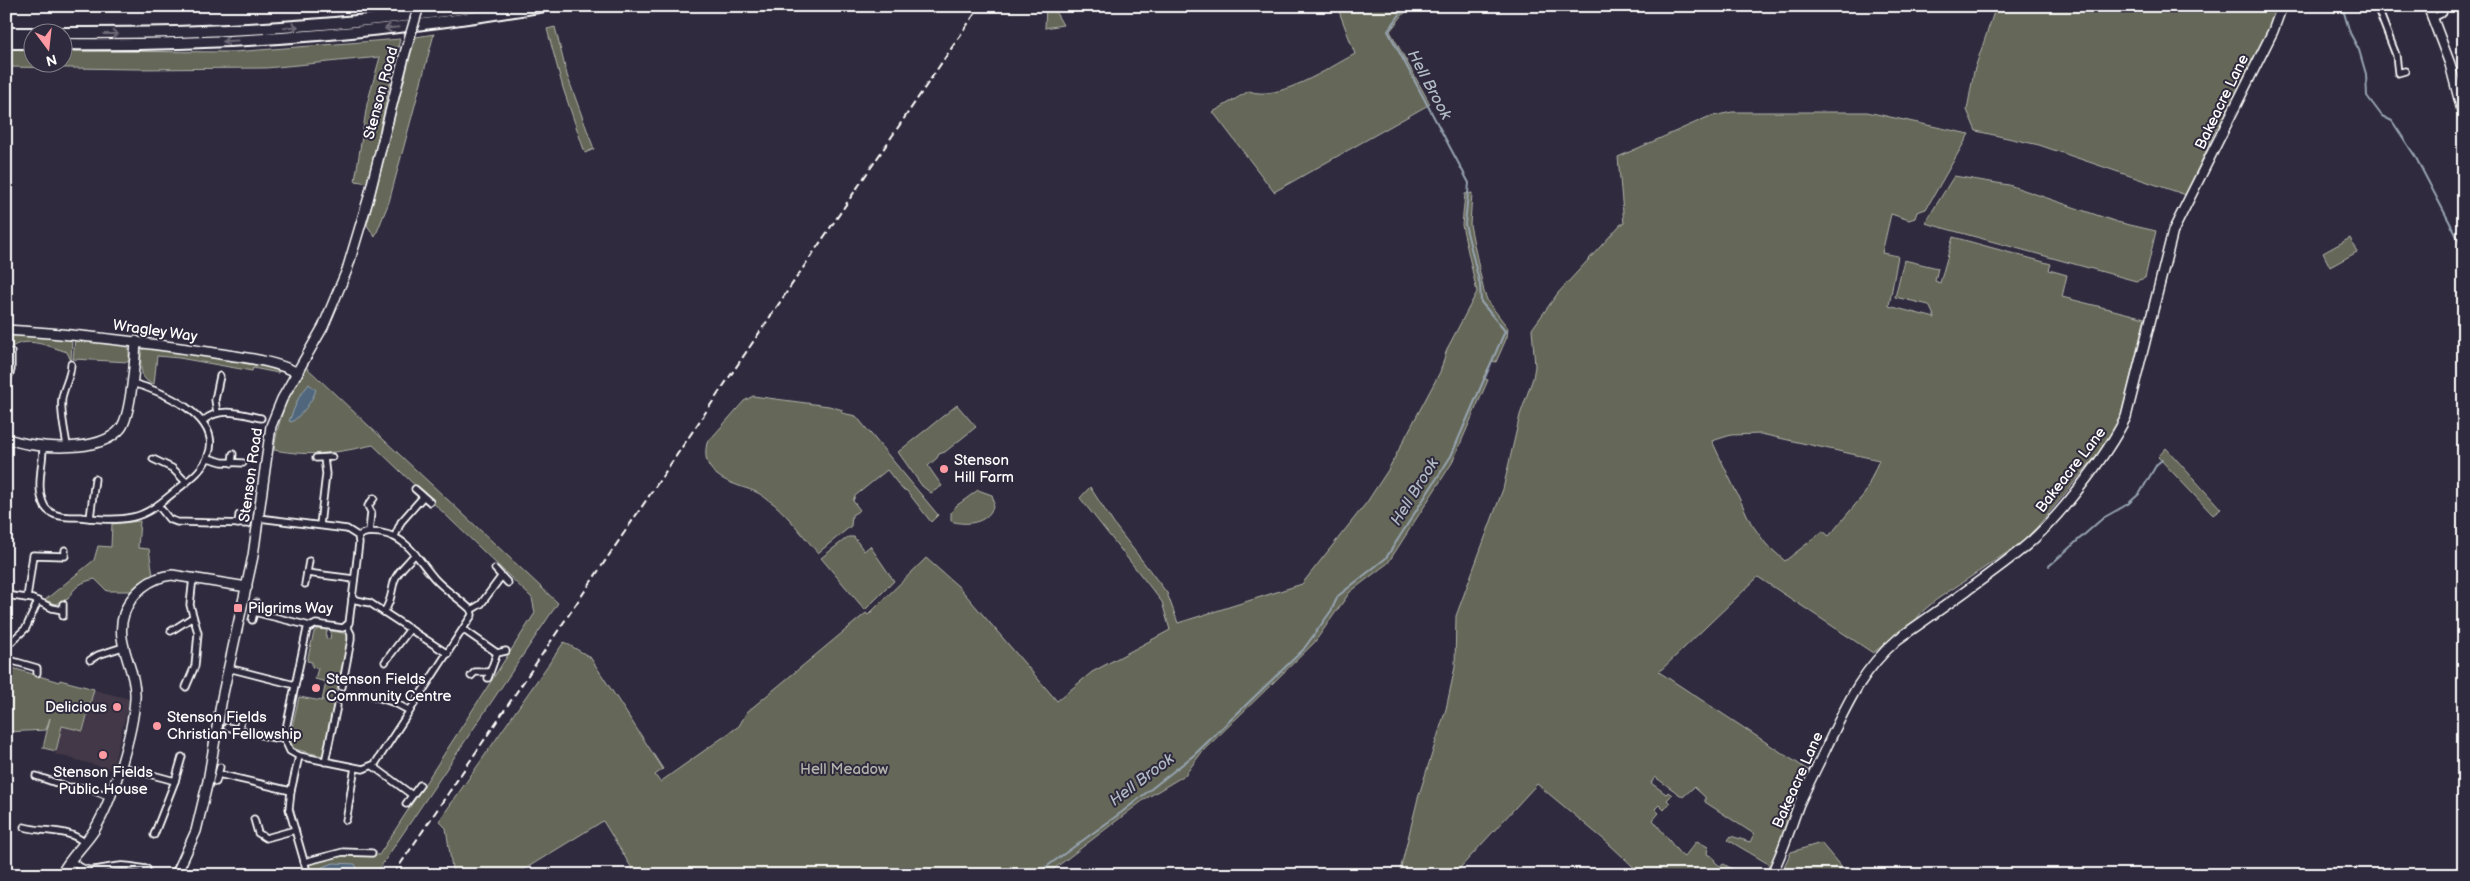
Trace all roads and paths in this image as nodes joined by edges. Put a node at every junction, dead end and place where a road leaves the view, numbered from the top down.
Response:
1 (419, 6) edge
2 (480, 6) edge
3 (544, 6) edge
4 (2282, 6) edge
5 (2386, 6) edge
6 (2428, 6) edge
7 (2444, 6) edge
8 (2378, 9) edge
9 (2433, 18) junction
10 (6, 33) edge
11 (22, 33) edge
12 (72, 33) edge
13 (6, 43) edge
14 (22, 43) edge
15 (72, 44) edge
16 (2405, 71) dead end
17 (2464, 118) edge
18 (6, 330) edge
19 (136, 341) junction
20 (11, 352) dead end
21 (12, 360) junction
22 (19, 361) dead end
23 (72, 364) dead end
24 (298, 372) junction
25 (220, 376) dead end
26 (132, 383) junction
27 (6, 384) edge
28 (216, 412) junction
29 (261, 418) dead end
30 (203, 422) junction
31 (6, 438) edge
32 (67, 446) junction
33 (43, 447) junction
34 (233, 454) dead end
35 (332, 457) dead end
36 (208, 458) junction
37 (316, 458) dead end
38 (324, 458) junction
39 (154, 459) dead end
40 (232, 463) junction
41 (242, 463) dead end
42 (95, 479) dead end
43 (186, 482) junction
44 (415, 489) dead end
45 (423, 497) junction
46 (374, 498) dead end
47 (430, 502) dead end
48 (158, 506) junction
49 (239, 515) dead end
50 (90, 518) junction
51 (259, 518) junction
52 (238, 524) junction
53 (248, 524) dead end
54 (320, 525) junction
55 (369, 532) junction
56 (358, 536) junction
57 (395, 536) junction
58 (65, 550) dead end
59 (416, 554) junction
60 (309, 561) dead end
61 (495, 569) dead end
62 (307, 573) junction
63 (193, 577) junction
64 (501, 577) junction
65 (354, 580) junction
66 (508, 583) dead end
67 (305, 584) dead end
68 (246, 587) junction
69 (6, 595) edge
70 (27, 598) junction
71 (352, 599) junction
72 (38, 601) junction
73 (256, 603) dead end
74 (63, 610) dead end
75 (471, 610) junction
76 (254, 612) junction
77 (384, 612) junction
78 (193, 616) junction
79 (252, 620) dead end
80 (310, 626) junction
81 (347, 626) junction
82 (410, 629) junction
83 (464, 630) junction
84 (171, 631) dead end
85 (7, 642) edge
86 (123, 647) junction
87 (506, 651) dead end
88 (497, 653) junction
89 (448, 654) junction
90 (6, 659) edge
91 (90, 660) dead end
92 (385, 662) dead end
93 (37, 668) dead end
94 (228, 668) junction
95 (471, 676) dead end
96 (295, 684) junction
97 (186, 687) dead end
98 (342, 687) dead end
99 (371, 695) dead end
100 (337, 706) dead end
101 (410, 711) junction
102 (241, 721) dead end
103 (227, 727) dead end
104 (239, 730) junction
105 (284, 738) junction
106 (299, 756) junction
107 (182, 757) dead end
108 (325, 762) junction
109 (119, 766) junction
110 (373, 766) junction
111 (220, 767) dead end
112 (355, 768) junction
113 (218, 774) junction
114 (36, 777) dead end
115 (175, 782) junction
116 (216, 782) dead end
117 (420, 785) dead end
118 (291, 792) junction
119 (412, 796) junction
120 (110, 797) junction
121 (406, 804) dead end
122 (341, 812) dead end
123 (254, 819) dead end
124 (24, 827) dead end
125 (295, 830) junction
126 (154, 835) dead end
127 (85, 843) junction
128 (364, 853) junction
129 (372, 853) dead end
130 (70, 860) junction
131 (363, 860) dead end
132 (304, 862) junction
133 (147, 869) dead end
134 (136, 872) edge
135 (61, 875) edge
136 (176, 875) edge
137 (308, 875) edge
138 (1771, 875) edge

1 - 24 street, Stenson Road, bridge
12 -> 2 highway
3 -> 15 highway
4 - 138 street, Bakeacre Lane
5 - 8 street
6 - 9 street
7 - 9 street
8 - 16 street
9 - 17 street
10 - 11 highway
13 - 14 highway
18 - 19 street, Wragley Way
19 - 24 street, Wragley Way
19 - 26 street
20 - 21 street
21 - 22 street
21 - 27 street
23 - 32 street
24 - 51 street, Stenson Road
25 - 28 street
26 - 30 street
26 - 32 street
28 - 29 street
28 - 30 street
30 - 36 street
31 - 33 street
32 - 33 street
33 - 50 street
34 - 40 street
35 - 38 street
36 - 40 street
36 - 43 street
37 - 38 street
38 - 54 street
39 - 43 street
40 - 41 street
42 - 50 street
43 - 48 street
44 - 45 street
45 - 47 street
45 - 57 street
46 - 55 street
48 - 50 street
48 - 52 street
49 - 52 street
51 - 54 street
51 - 68 street, Stenson Road
52 - 53 street
54 - 56 street
55 - 56 street
55 - 57 street
56 - 65 street
57 - 59 street
58 - 70 street
59 - 75 street
59 - 77 street
60 - 62 street
61 - 64 street
62 - 65 street
62 - 67 street
63 - 68 street
63 - 78 street
63 - 86 street
64 - 66 street
64 - 75 street
65 - 71 street
68 - 94 street, Stenson Road
69 - 70 street
70 - 72 street
71 - 77 street
71 - 81 street
72 - 74 street
72 - 85 street
73 - 76 street
75 - 83 street
76 - 79 street
76 - 80 street
77 - 82 street
78 - 84 street
78 - 97 street
80 - 81 street
80 - 96 street
81 - 98 street
82 - 89 street
82 - 92 street
83 - 88 street
83 - 89 street
86 - 91 street
86 - 109 street
87 - 88 street
88 - 95 street
89 - 101 street
90 - 93 street
94 - 96 street
94 - 136 street, Stenson Road
96 - 105 street
99 - 101 street
100 - 108 street
101 - 110 street
102 - 104 street
103 - 104 street
104 - 105 street
105 - 106 street
106 - 108 street
106 - 118 street
107 - 115 street
108 - 112 street
109 - 115 street
109 - 120 street
110 - 112 street
110 - 119 street
111 - 113 street
112 - 122 street
113 - 116 street
113 - 118 street
114 - 120 street
115 - 126 street
117 - 119 street
118 - 125 street
119 - 121 street
120 - 127 street
123 - 125 street
124 - 127 street
125 - 132 street
127 - 130 street
128 - 129 street
128 - 131 street
128 - 132 street
130 - 134 street
130 - 135 street
132 - 137 street
133 - 134 street

